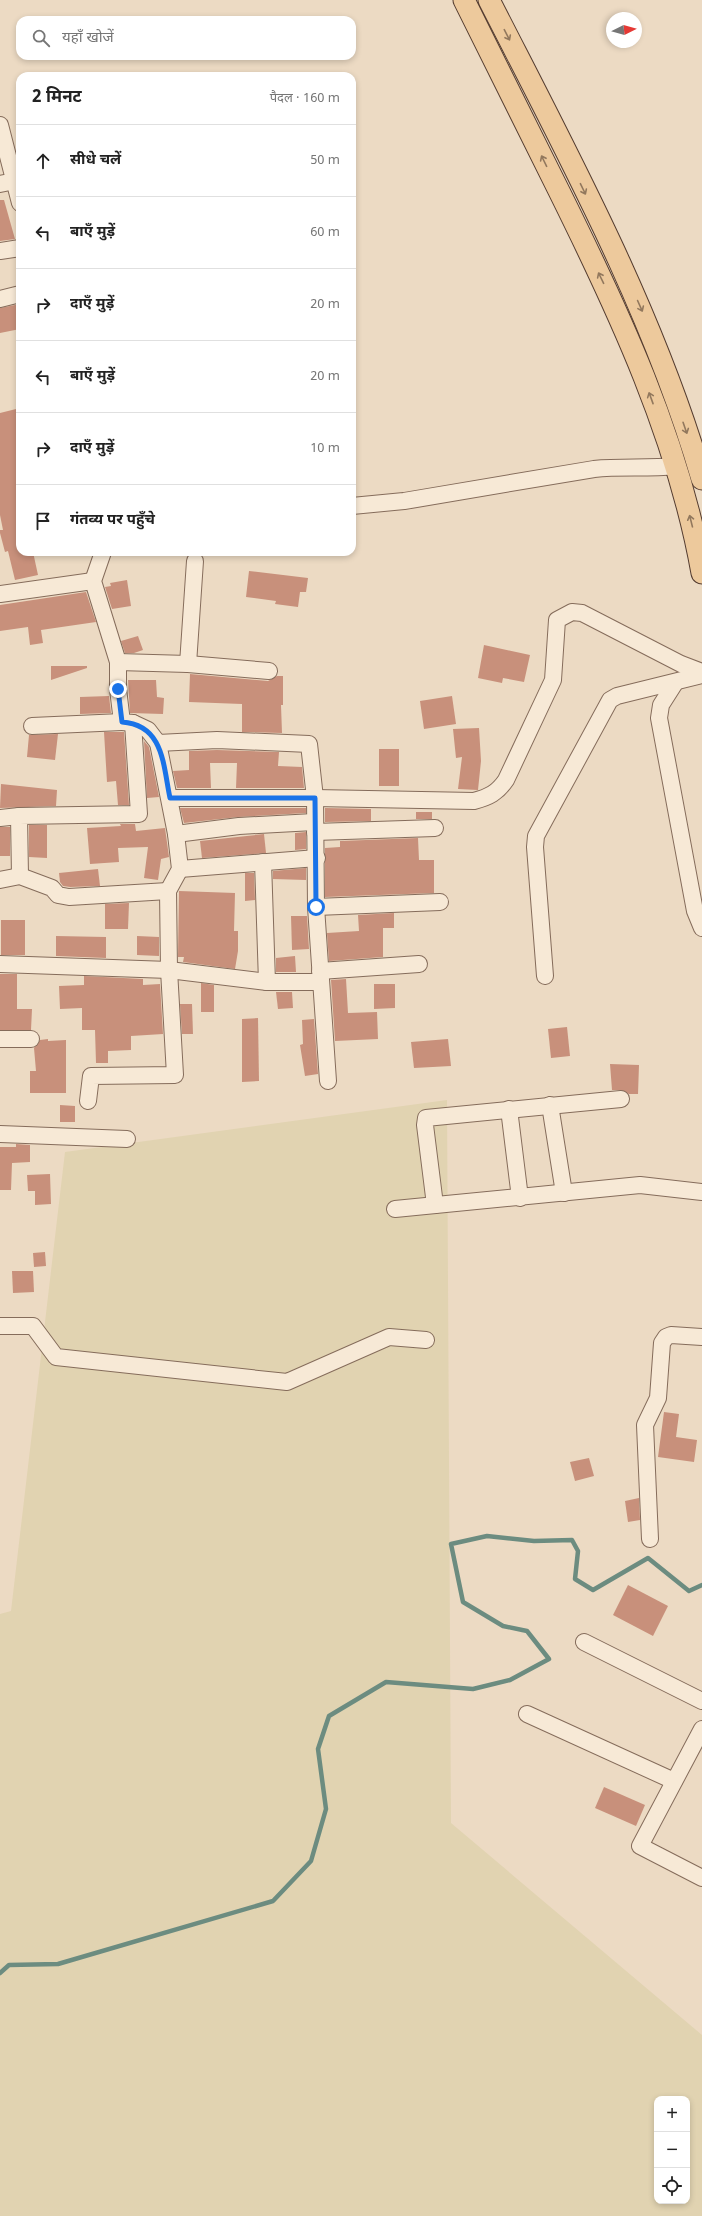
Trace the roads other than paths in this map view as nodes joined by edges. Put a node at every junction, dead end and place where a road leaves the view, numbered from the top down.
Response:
1 (464, 0) edge
2 (489, 0) edge
3 (0, 125) edge
4 (7, 183) edge
5 (16, 197) edge
6 (16, 248) edge
7 (0, 250) edge
8 (16, 295) edge
9 (0, 298) edge
10 (675, 466) junction
11 (702, 479) edge
12 (356, 506) edge
13 (102, 556) edge
14 (195, 561) dead end
15 (702, 573) edge
16 (93, 581) junction
17 (0, 594) edge
18 (118, 662) junction
19 (188, 664) junction
20 (270, 671) dead end
21 (702, 672) edge
22 (702, 675) edge
23 (674, 683) junction
24 (128, 722) junction
25 (32, 726) dead end
26 (158, 743) junction
27 (170, 798) junction
28 (315, 798) junction
29 (20, 816) junction
30 (0, 818) edge
31 (315, 827) junction
32 (435, 828) dead end
33 (176, 834) junction
34 (317, 858) junction
35 (263, 862) junction
36 (180, 869) junction
37 (20, 876) junction
38 (0, 880) edge
39 (168, 890) junction
40 (440, 902) dead end
41 (316, 907) junction
42 (702, 928) edge
43 (0, 964) edge
44 (419, 964) dead end
45 (169, 970) junction
46 (320, 976) junction
47 (545, 976) dead end
48 (267, 982) junction
49 (31, 1038) dead end
50 (0, 1039) edge
51 (328, 1081) dead end
52 (621, 1098) dead end
53 (88, 1101) dead end
54 (550, 1105) junction
55 (509, 1109) junction
56 (0, 1134) edge
57 (127, 1139) dead end
58 (702, 1192) edge
59 (564, 1193) junction
60 (520, 1198) junction
61 (435, 1206) junction
62 (395, 1209) dead end
63 (0, 1326) edge
64 (702, 1337) edge
65 (426, 1340) dead end
66 (650, 1539) dead end
67 (584, 1642) dead end
68 (702, 1702) edge
69 (526, 1714) dead end
70 (702, 1729) edge
71 (674, 1781) junction
72 (702, 1878) edge

10 -> 1 main road
2 -> 11 main road
3 - 4 street
4 - 5 street
6 - 7 street
8 - 9 street
10 - 12 street
15 -> 10 main road
13 - 16 street
14 - 19 street
16 - 17 street
16 - 18 street
18 - 19 street
18 - 24 street
19 - 20 street
21 - 28 street
22 - 23 street
23 - 42 street
23 - 47 street
24 - 25 street
24 - 26 street
24 - 29 street
26 - 27 street
26 - 28 street
27 - 28 street
27 - 33 street
28 - 31 street
29 - 30 street
29 - 37 street
31 - 32 street
31 - 33 street
31 - 34 street
33 - 36 street
34 - 35 street
34 - 41 street
35 - 36 street
35 - 48 street
36 - 39 street
37 - 38 street
37 - 39 street
39 - 45 street
40 - 41 street
41 - 46 street
43 - 45 street
44 - 46 street
45 - 48 street
45 - 53 street
46 - 48 street
46 - 51 street
49 - 50 street
52 - 54 street
54 - 55 street
54 - 59 street
55 - 60 street
55 - 61 street
56 - 57 street
58 - 59 street
59 - 60 street
60 - 61 street
61 - 62 street
63 - 65 street
64 - 66 street
67 - 68 street
69 - 71 street
70 - 71 street
71 - 72 street

